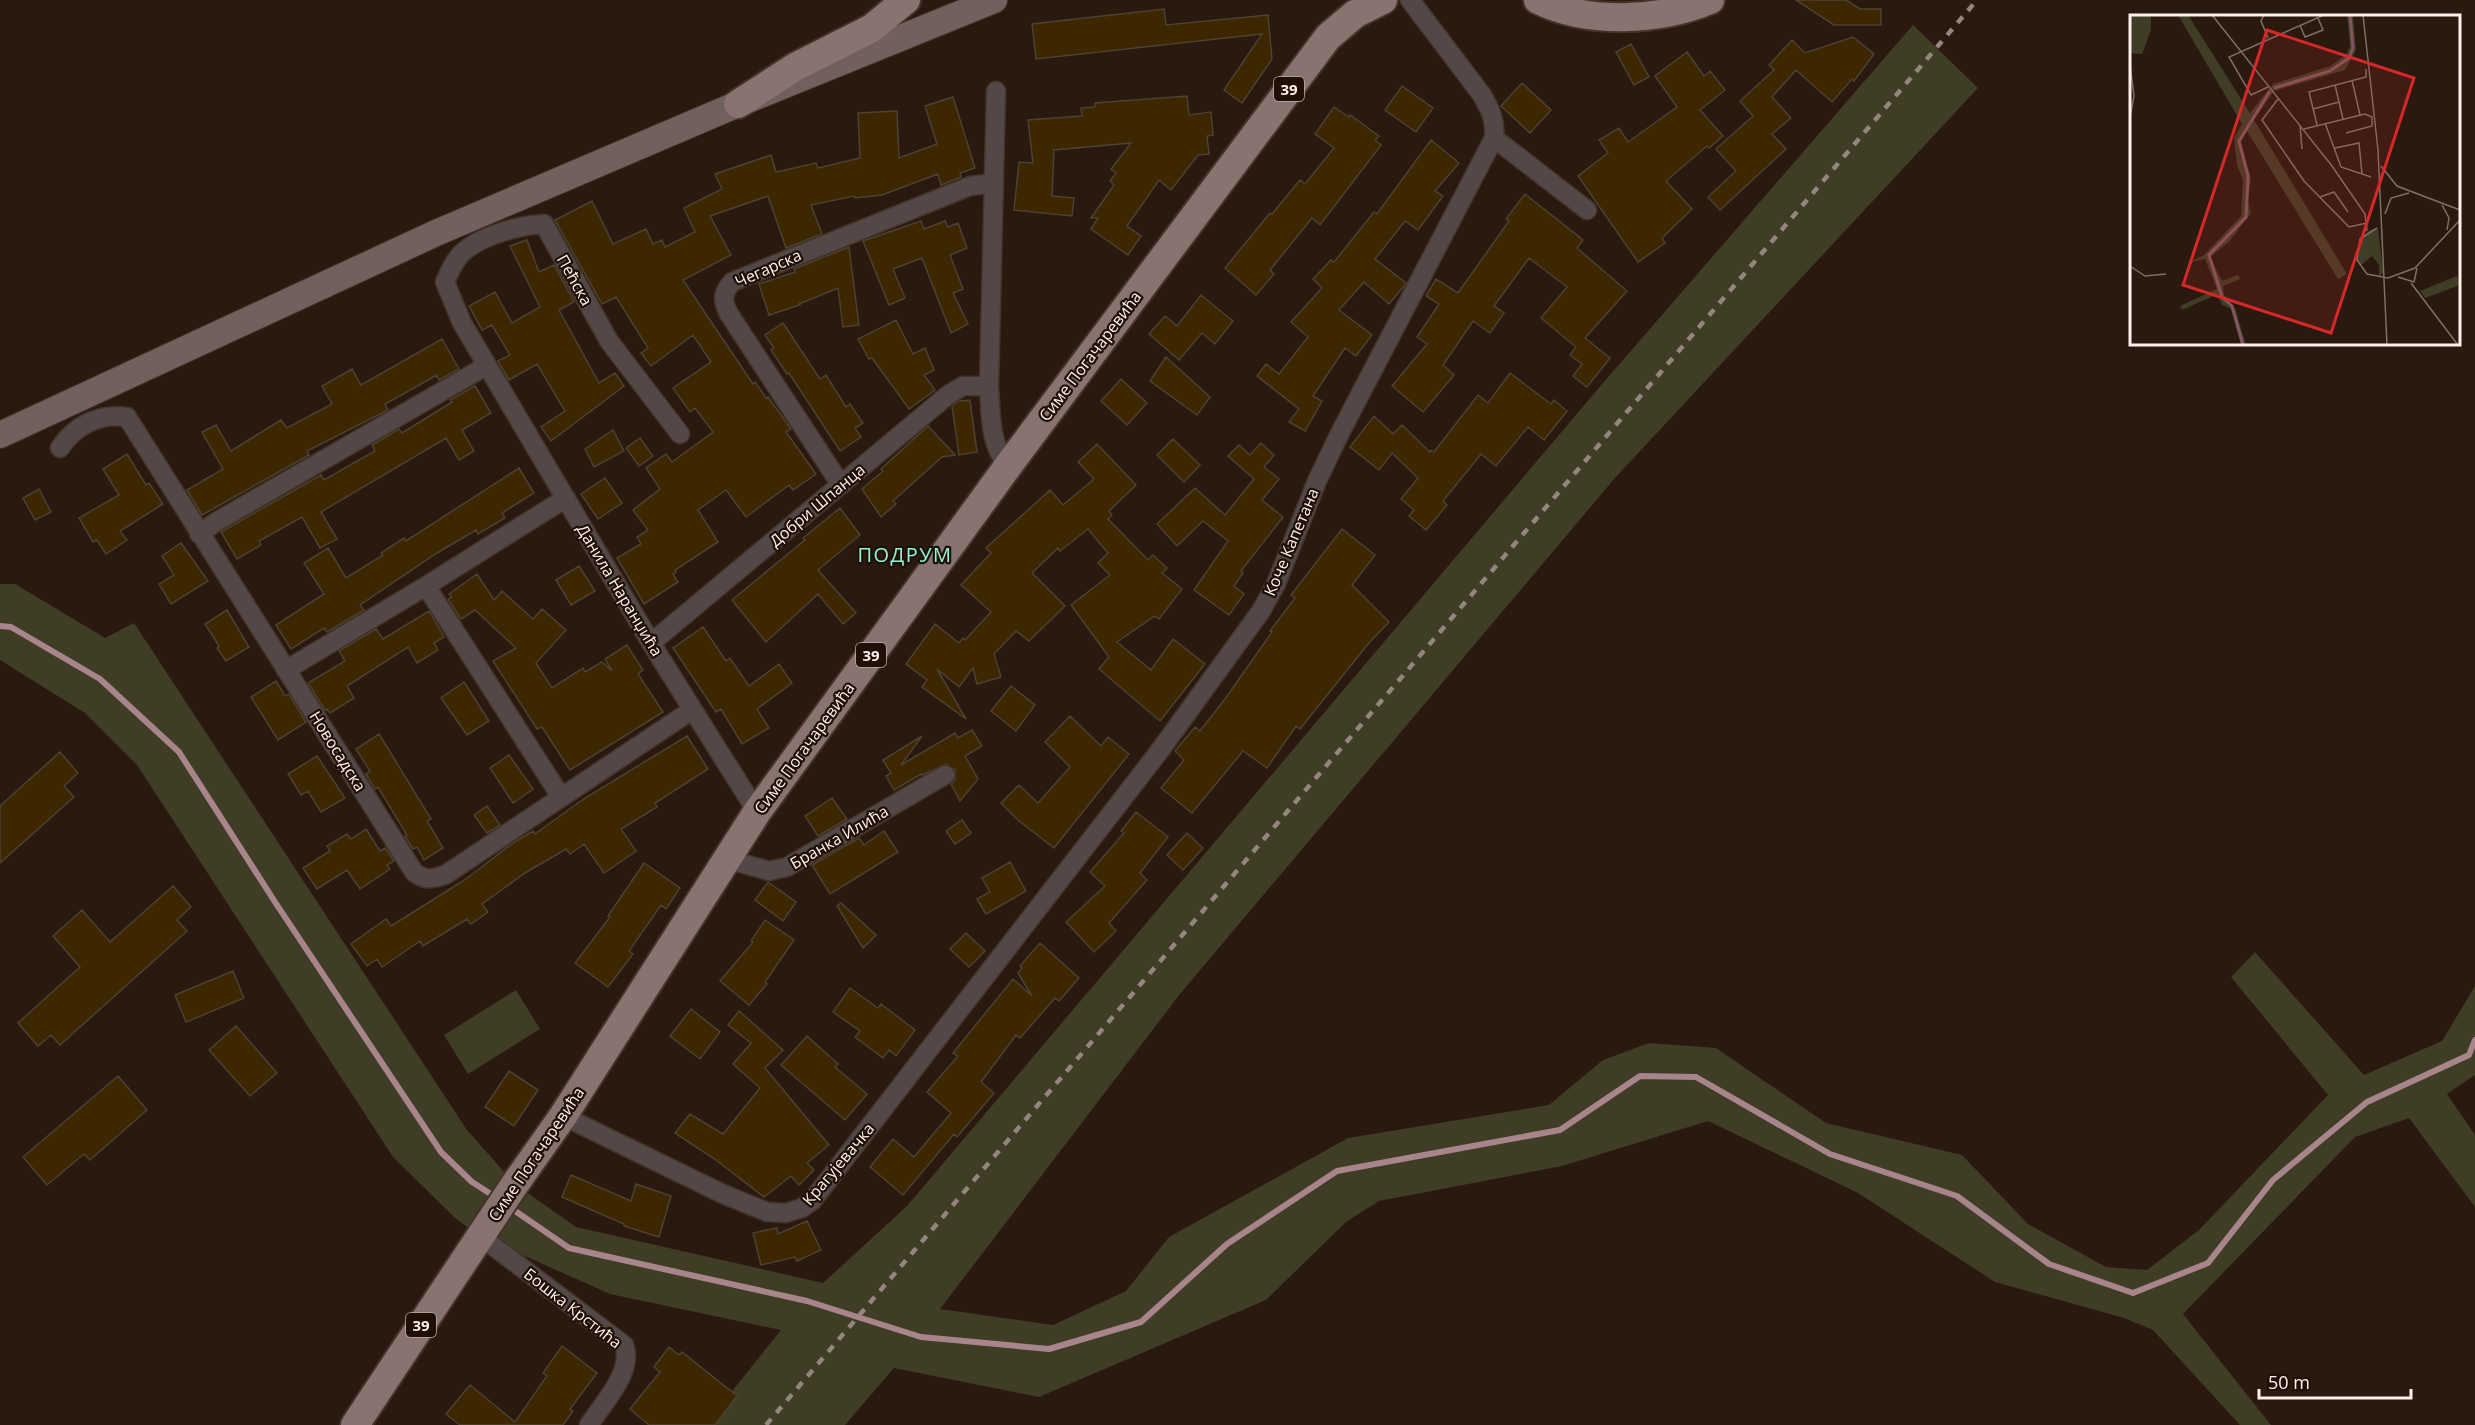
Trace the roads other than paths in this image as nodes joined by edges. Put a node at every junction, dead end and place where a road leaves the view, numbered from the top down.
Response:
1 (906, 0) edge
2 (994, 0) edge
3 (1334, 0) edge
4 (1383, 0) edge
5 (1410, 0) edge
6 (1538, 0) edge
7 (1710, 0) edge
8 (1328, 37) junction
9 (996, 91) dead end
10 (738, 104) junction
11 (1494, 138) junction
12 (994, 183) junction
13 (1587, 210) dead end
14 (445, 282) joint
15 (486, 366) junction
16 (989, 386) junction
17 (680, 434) dead end
18 (0, 435) edge
19 (60, 448) dead end
20 (1008, 466) junction
21 (841, 485) junction
22 (566, 498) junction
23 (199, 534) junction
24 (426, 586) junction
25 (651, 643) junction
26 (286, 670) junction
27 (692, 710) junction
28 (945, 775) dead end
29 (561, 797) junction
30 (757, 812) junction
31 (727, 859) junction
32 (992, 969) joint
33 (562, 1116) junction
34 (483, 1231) junction
35 (355, 1425) edge
36 (589, 1425) edge

1 - 10 main road
2 - 10 main road
3 - 8 main road, Симе Погачаревића
4 - 8 main road, Симе Погачаревића
5 - 11 street
6 - 7 main road
8 - 20 main road, Симе Погачаревића / 39
9 - 12 street
10 - 18 main road
11 - 13 street
11 - 32 street, Коче Капетана
12 - 16 street
12 - 21 street, Чегарска
14 - 15 street, Данила Наранџића
14 - 17 street, Пећска
15 - 22 street, Данила Наранџића
15 - 23 street
16 - 20 street
16 - 21 street, Добри Шпанца
19 - 23 street, Новосадска
20 - 30 main road, Симе Погачаревића / 39
21 - 25 street, Добри Шпанца
22 - 24 street
22 - 25 street, Данила Наранџића
23 - 26 street, Новосадска
24 - 26 street
24 - 29 street
25 - 27 street, Данила Наранџића
26 - 29 street, Новосадска
27 - 29 street, Новосадска
27 - 30 street, Данила Наранџића
28 - 31 street, Бранка Илића
30 - 31 main road, Симе Погачаревића / 39
31 - 33 main road, Симе Погачаревића / 39
32 - 33 street, Крагујевачка
33 - 34 main road, Симе Погачаревића / 39
34 - 35 main road, Симе Погачаревића / 39
34 - 36 street, Бошка Крстића

